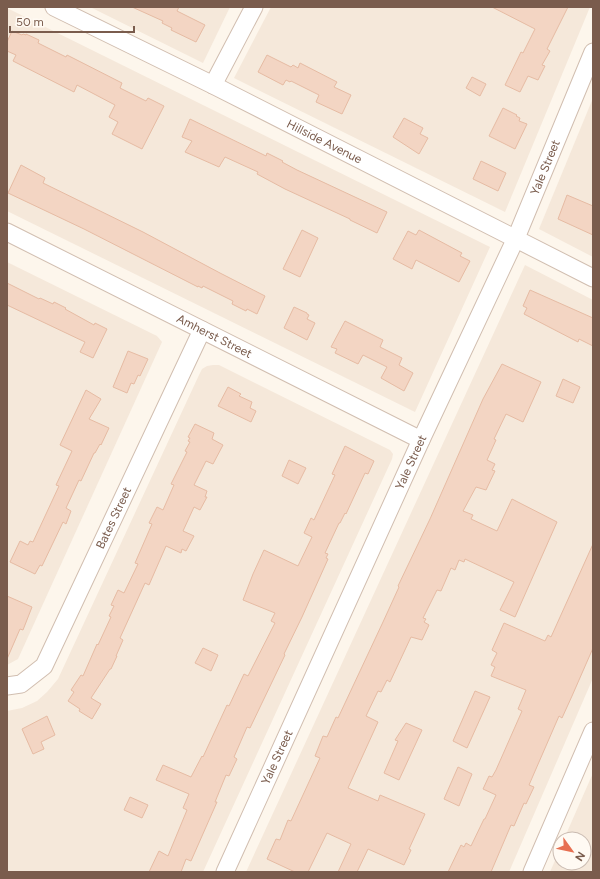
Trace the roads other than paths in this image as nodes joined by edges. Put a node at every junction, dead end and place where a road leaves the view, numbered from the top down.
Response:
1 (54, 7) edge
2 (254, 7) edge
3 (593, 52) edge
4 (213, 85) junction
5 (7, 232) edge
6 (516, 238) junction
7 (593, 278) edge
8 (202, 330) junction
9 (421, 440) junction
10 (7, 686) edge
11 (593, 731) edge
12 (225, 872) edge
13 (532, 872) edge

1 - 4 street, Hillside Avenue
2 - 4 street
3 - 6 street, Yale Street
4 - 6 street, Hillside Avenue
5 - 8 street, Amherst Street
6 - 7 street, Hillside Avenue
6 - 9 street, Yale Street
8 - 9 street, Amherst Street
8 - 10 street, Bates Street
9 - 12 street, Yale Street
11 - 13 street

